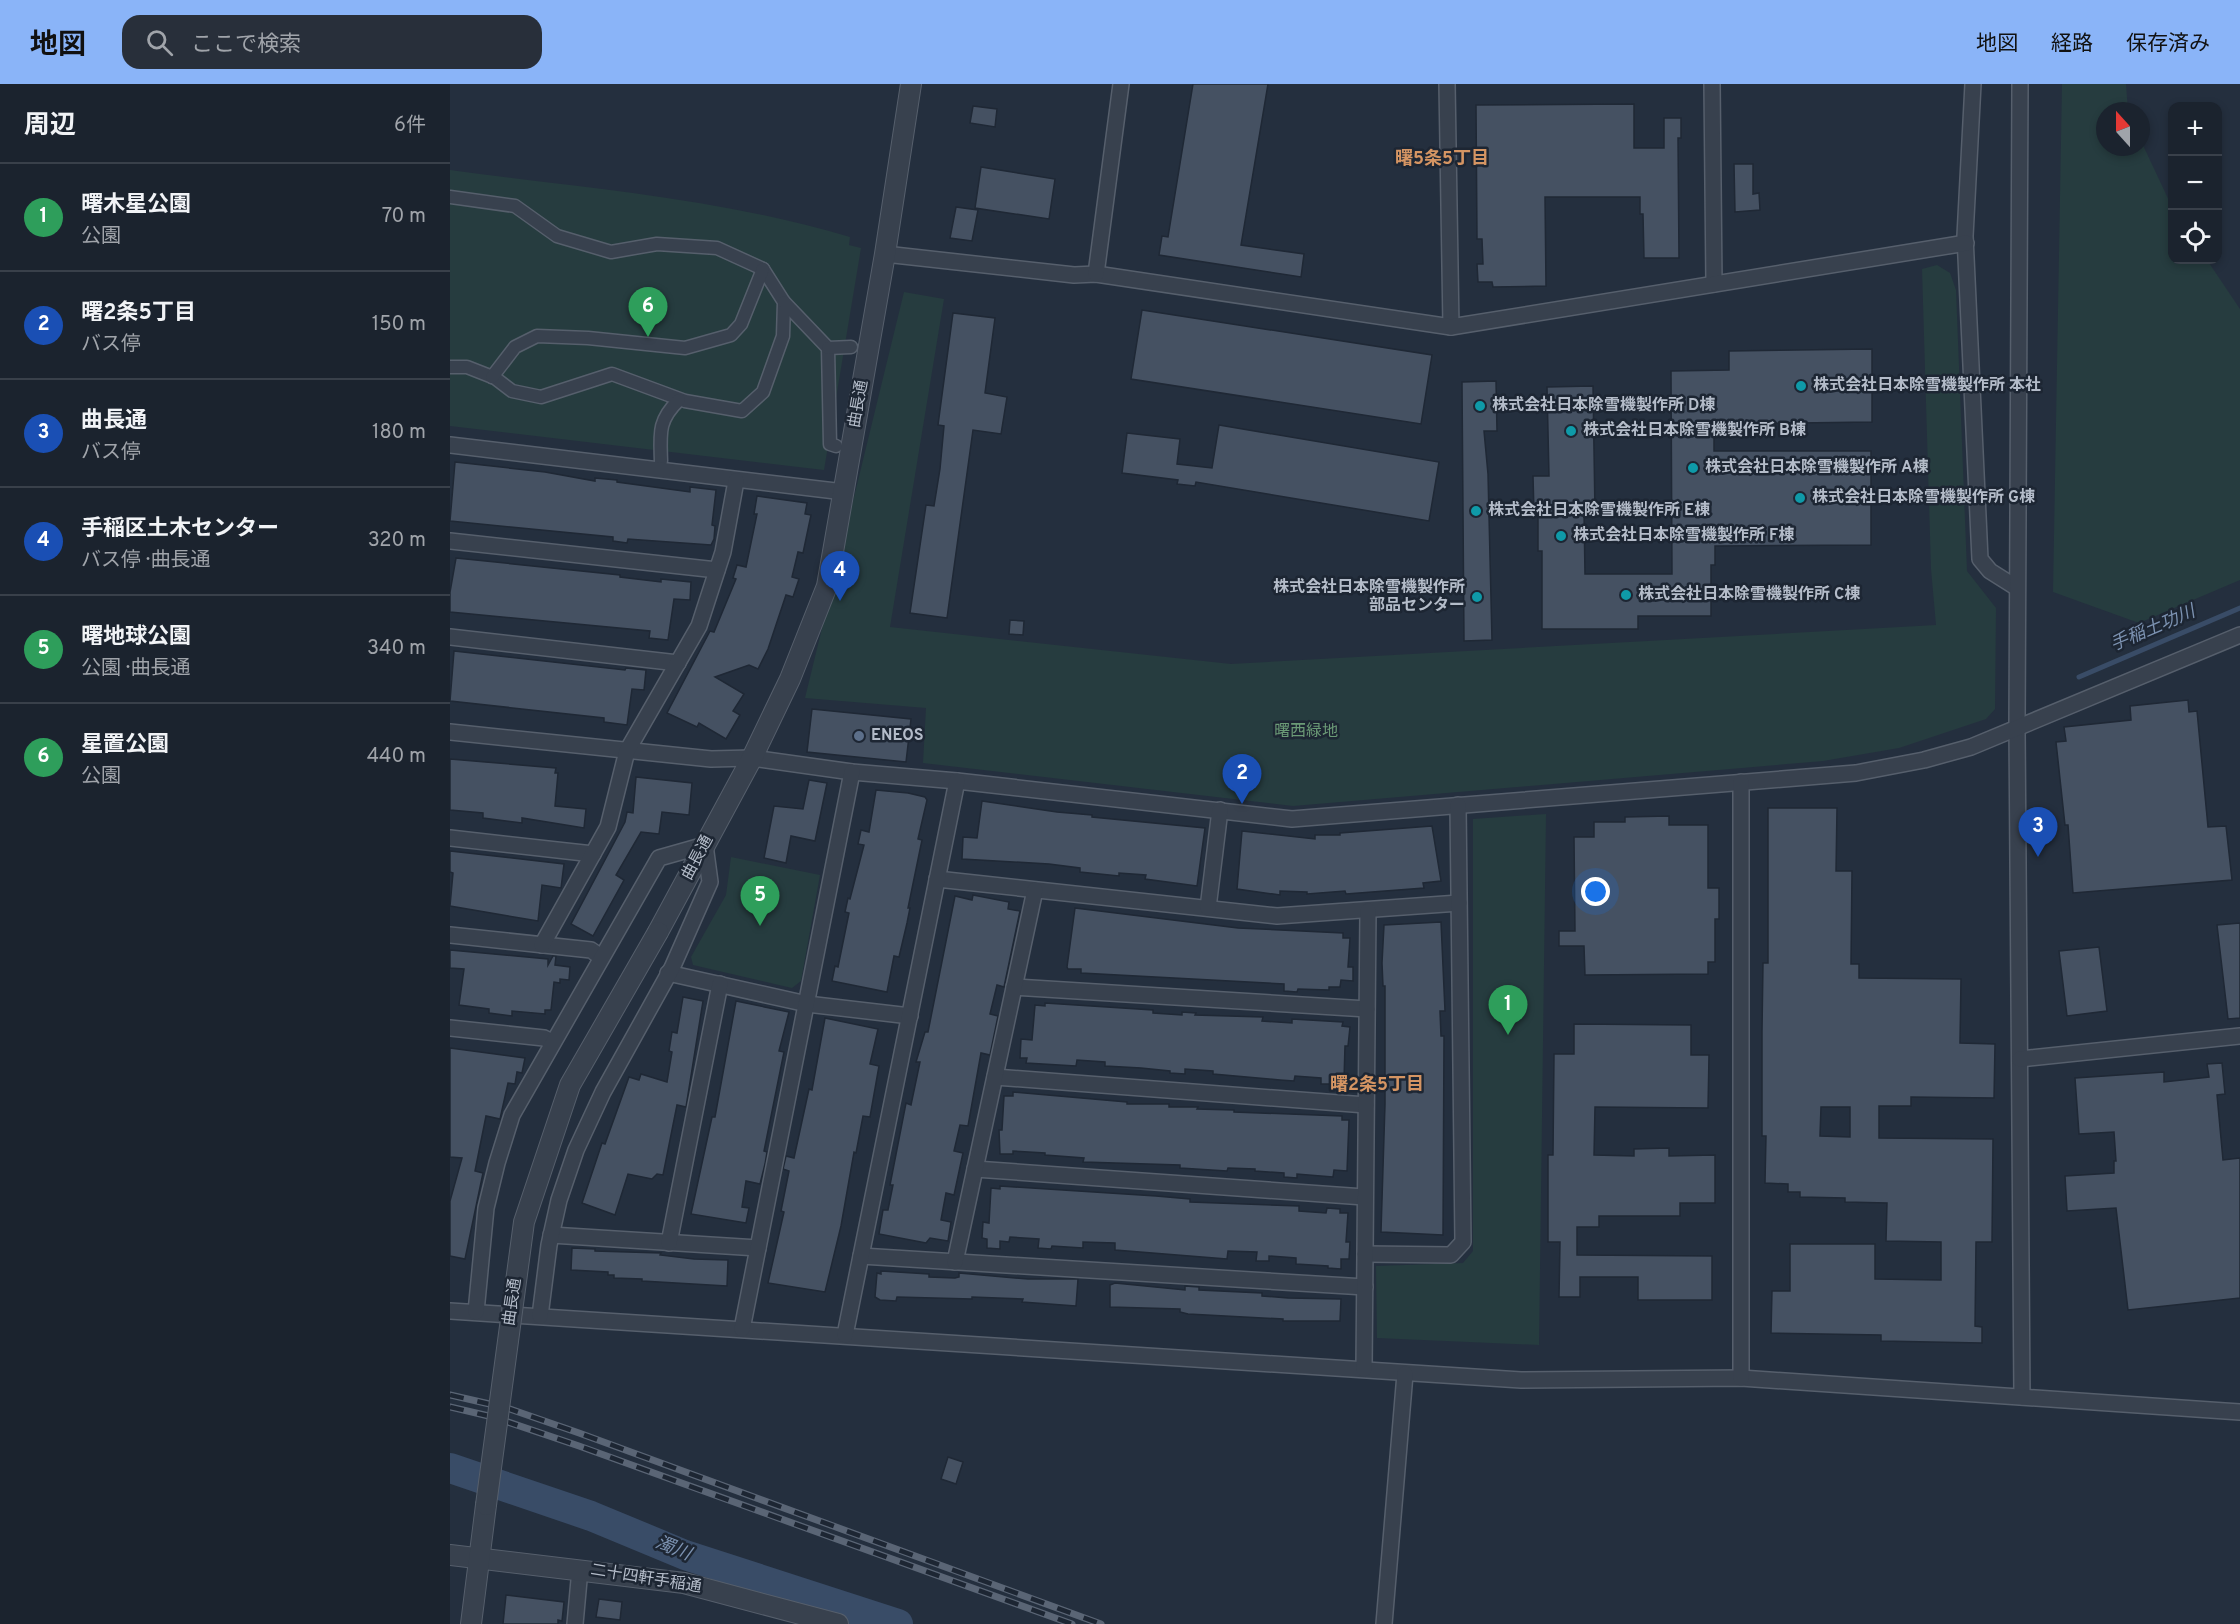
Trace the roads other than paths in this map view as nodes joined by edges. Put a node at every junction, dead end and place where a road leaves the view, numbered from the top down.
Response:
1 (911, 84) edge
2 (1121, 84) edge
3 (1448, 84) edge
4 (1712, 84) edge
5 (1973, 84) edge
6 (2020, 84) edge
7 (450, 197) edge
8 (1966, 243) junction
9 (885, 254) junction
10 (763, 269) junction
11 (1096, 274) junction
12 (1714, 284) junction
13 (784, 302) junction
14 (1451, 327) junction
15 (851, 347) dead end
16 (828, 348) junction
17 (450, 367) edge
18 (492, 377) junction
19 (679, 400) junction
20 (450, 446) edge
21 (836, 446) dead end
22 (661, 461) dead end
23 (736, 481) junction
24 (844, 492) junction
25 (450, 541) edge
26 (717, 570) junction
27 (2018, 588) junction
28 (2240, 635) edge
29 (450, 637) edge
30 (678, 663) junction
31 (2017, 728) junction
32 (450, 732) edge
33 (627, 751) junction
34 (752, 759) junction
35 (852, 772) junction
36 (957, 781) junction
37 (1741, 782) junction
38 (1458, 805) junction
39 (1220, 810) junction
40 (450, 838) edge
41 (705, 845) junction
42 (592, 854) junction
43 (938, 879) junction
44 (1035, 890) junction
45 (1460, 903) junction
46 (1208, 908) junction
47 (1368, 911) junction
48 (450, 935) edge
49 (542, 945) junction
50 (601, 957) junction
51 (669, 974) junction
52 (720, 984) junction
53 (1014, 987) junction
54 (807, 1004) junction
55 (1367, 1009) junction
56 (910, 1016) junction
57 (450, 1028) edge
58 (2240, 1036) edge
59 (552, 1042) junction
60 (2020, 1059) junction
61 (995, 1077) junction
62 (1366, 1105) junction
63 (975, 1169) junction
64 (1364, 1197) junction
65 (551, 1235) junction
66 (669, 1243) junction
67 (758, 1248) junction
68 (1365, 1254) junction
69 (861, 1256) junction
70 (955, 1262) junction
71 (1365, 1287) junction
72 (450, 1311) edge
73 (476, 1312) junction
74 (540, 1316) junction
75 (742, 1329) junction
76 (845, 1335) junction
77 (1364, 1369) junction
78 (1405, 1374) junction
79 (1741, 1378) junction
80 (2022, 1397) junction
81 (2240, 1412) edge
82 (450, 1555) edge
83 (479, 1558) junction
84 (580, 1569) junction
85 (471, 1624) edge
86 (575, 1624) edge
87 (838, 1624) edge
88 (1384, 1624) edge

1 - 9 street, 曲長通
2 - 11 street
3 - 14 street
4 - 12 street
5 - 8 street
6 - 27 street
7 - 10 street
8 - 12 street
8 - 27 street
9 - 11 street
9 - 24 street, 曲長通
10 - 13 street
10 - 18 street
11 - 14 street
12 - 14 street
13 - 16 street
13 - 19 street
15 - 16 street
16 - 21 street
17 - 18 street
18 - 19 street
19 - 22 street
20 - 23 street
23 - 24 street
23 - 26 street
24 - 34 street, 曲長通
25 - 26 street
26 - 30 street
27 - 31 street
28 - 31 street
29 - 30 street
30 - 33 street
31 - 37 street
31 - 60 street
32 - 33 street
33 - 34 street
33 - 42 street
34 - 35 street
34 - 41 street, 曲長通
35 - 36 street
35 - 54 street
36 - 39 street
36 - 43 street
37 - 38 street
37 - 79 street
38 - 39 street
38 - 45 street
39 - 46 street
40 - 42 street
41 - 50 street
41 - 51 street
41 - 83 street, 曲長通, bridge
42 - 49 street
43 - 44 street
43 - 56 street
44 - 46 street
44 - 53 street
45 - 47 street
45 - 68 street
46 - 47 street
47 - 55 street
48 - 49 street
49 - 50 street
50 - 59 street
51 - 52 street
51 - 65 street
52 - 54 street
52 - 66 street
53 - 55 street
53 - 61 street
54 - 56 street
54 - 67 street
55 - 62 street
56 - 69 street
57 - 59 street
58 - 60 street
59 - 73 street
60 - 80 street
61 - 62 street
61 - 63 street
62 - 64 street
63 - 64 street
63 - 70 street
64 - 68 street
65 - 66 street
65 - 74 street
66 - 67 street
67 - 75 street
68 - 71 street
69 - 70 street
69 - 76 street
70 - 71 street
71 - 77 street
72 - 73 street
73 - 74 street
74 - 75 street
75 - 76 street
76 - 77 street
77 - 78 street
78 - 79 street
78 - 88 street
79 - 80 street
80 - 81 street
82 - 83 street, 二十四軒手稲通
83 - 84 street, 二十四軒手稲通
83 - 85 street, 曲長通
84 - 86 street
84 - 87 street, 二十四軒手稲通

